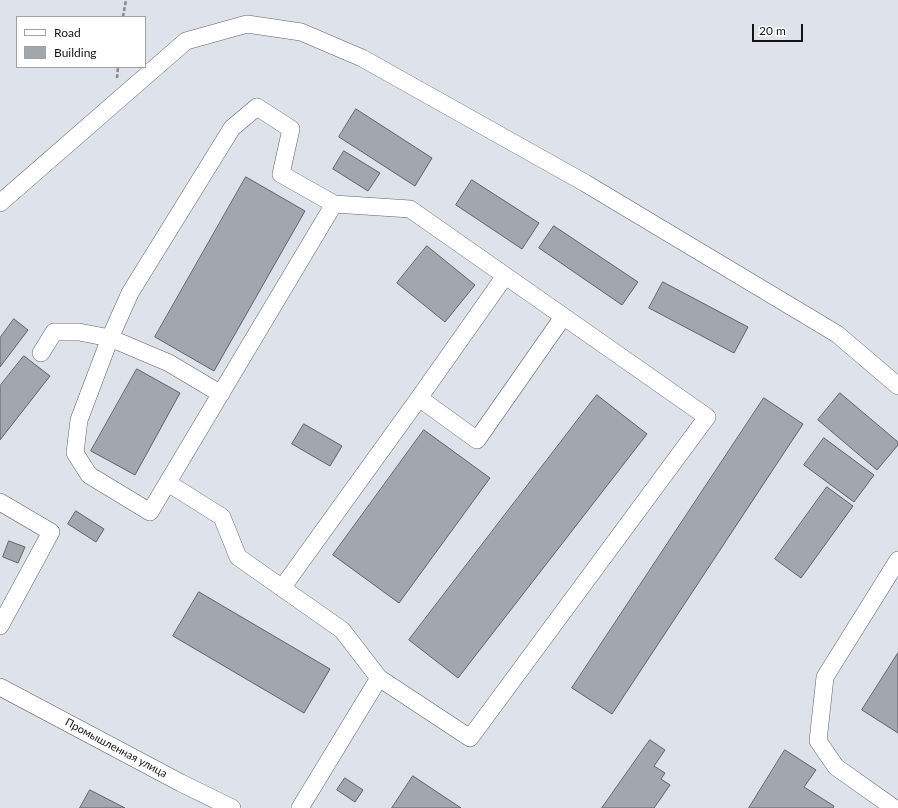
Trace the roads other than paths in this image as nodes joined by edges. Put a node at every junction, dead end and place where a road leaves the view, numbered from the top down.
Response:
1 (0, 203) edge
2 (334, 204) junction
3 (505, 276) junction
4 (563, 316) junction
5 (110, 338) junction
6 (41, 353) dead end
7 (898, 386) edge
8 (221, 394) junction
9 (419, 398) junction
10 (168, 482) junction
11 (0, 502) edge
12 (898, 560) edge
13 (282, 588) junction
14 (0, 626) edge
15 (379, 678) junction
16 (0, 687) edge
17 (232, 808) edge
18 (300, 808) edge
19 (894, 808) edge

1 - 7 street
2 - 3 street
2 - 5 street
2 - 8 street
3 - 4 street
3 - 9 street
4 - 9 street
4 - 15 street
5 - 6 street
5 - 8 street
5 - 10 street
8 - 10 street
9 - 13 street
10 - 13 street
11 - 14 street
12 - 19 street
13 - 15 street
15 - 18 street
16 - 17 street, Промышленная улица

